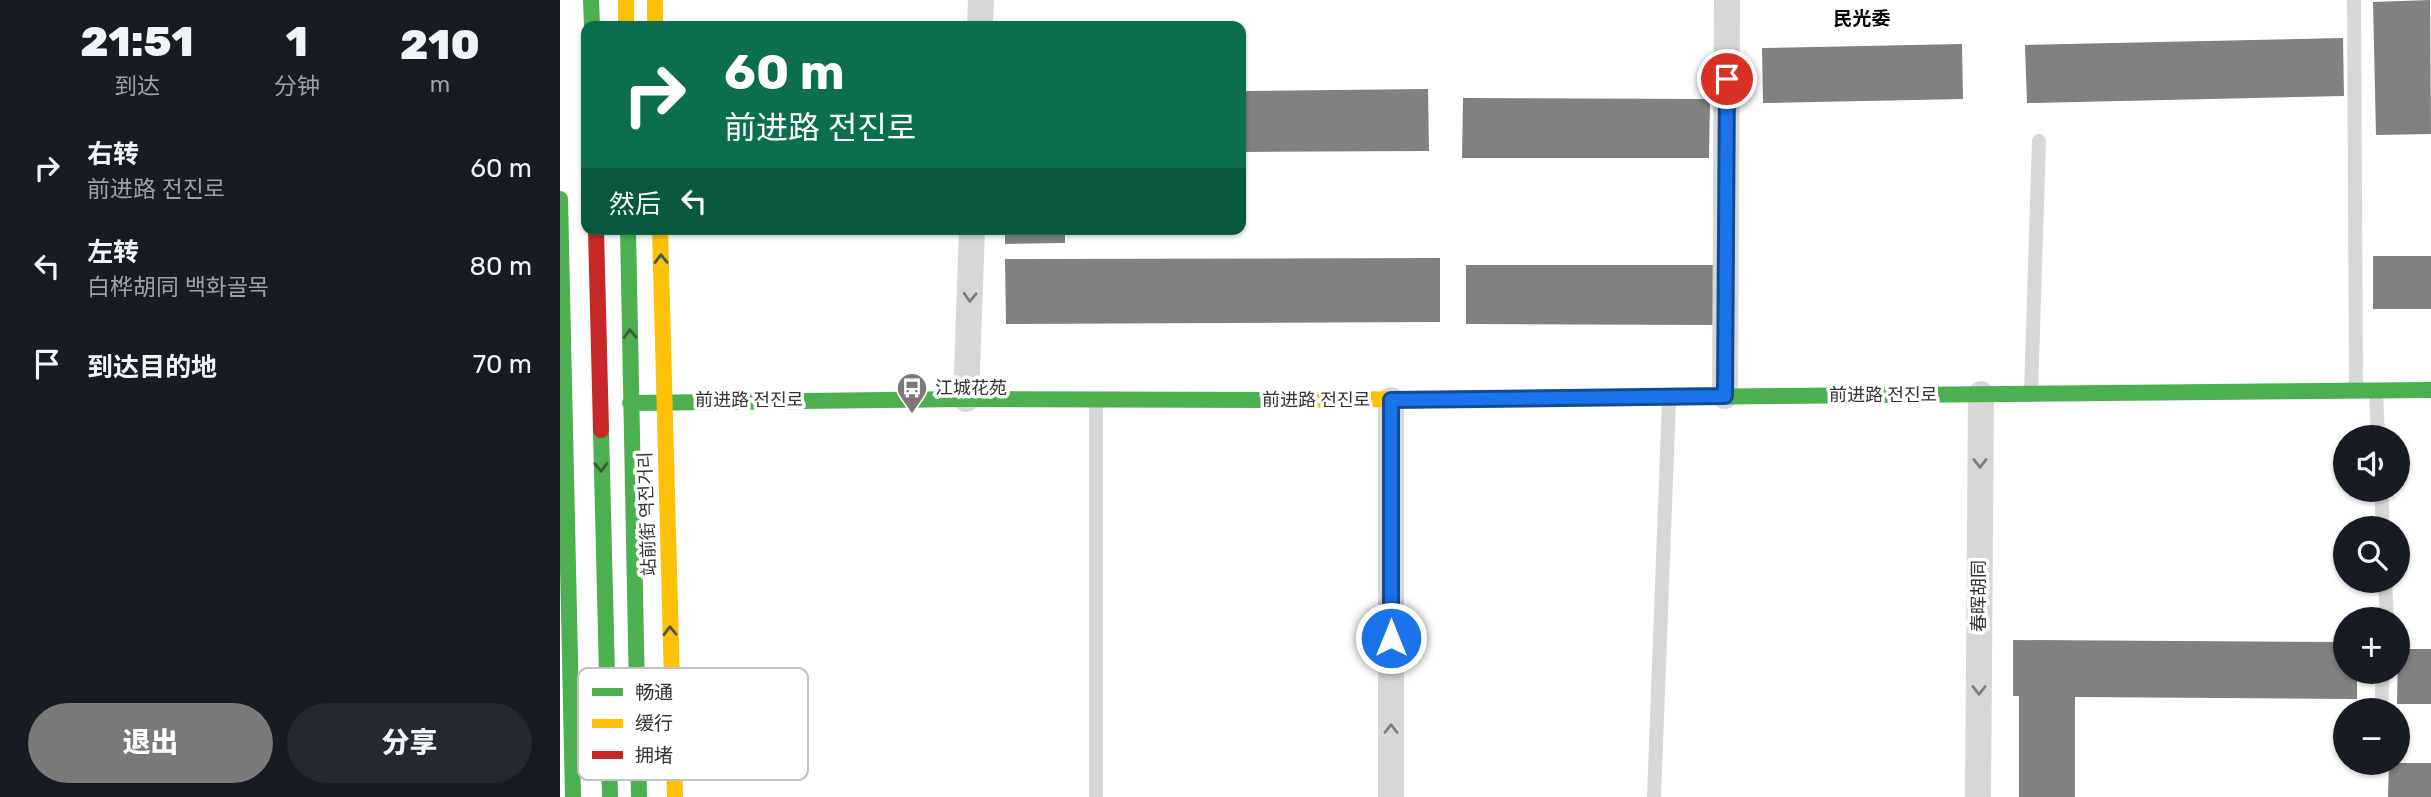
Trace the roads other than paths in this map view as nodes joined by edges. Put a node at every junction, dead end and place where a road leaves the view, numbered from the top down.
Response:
1 (591, 0) edge
2 (626, 0) edge
3 (655, 0) edge
4 (981, 0) edge
5 (1727, 0) edge
6 (2354, 0) edge
7 (592, 21) edge
8 (626, 21) edge
9 (655, 21) edge
10 (980, 21) edge
11 (2039, 141) dead end
12 (560, 199) edge
13 (596, 235) edge
14 (628, 235) edge
15 (660, 235) edge
16 (972, 235) edge
17 (2356, 390) junction
18 (2376, 390) junction
19 (2431, 390) edge
20 (1981, 394) junction
21 (2031, 394) junction
22 (1669, 396) junction
23 (1725, 396) junction
24 (562, 399) edge
25 (600, 399) junction
26 (966, 399) junction
27 (1096, 399) junction
28 (1391, 400) junction
29 (664, 401) junction
30 (630, 402) junction
31 (2377, 425) edge
32 (607, 668) edge
33 (636, 668) edge
34 (671, 668) edge
35 (573, 797) edge
36 (1096, 797) edge
37 (1391, 797) edge
38 (1654, 797) edge
39 (1978, 797) edge

1 - 7 street
2 - 8 street
3 - 9 street
4 - 10 street
5 - 23 street
6 - 17 lane
11 - 21 lane
12 - 24 street
13 - 25 street
30 -> 14 street, 站前街 역전거리
29 -> 15 street, 站前街 역전거리
16 -> 26 street
17 - 18 street, 前进路 전진로
17 - 21 street, 前进路 전진로
18 - 19 street, 前进路 전진로
18 - 31 lane
20 - 21 street, 前进路 전진로
20 - 23 street, 前进路 전진로
20 -> 39 street, 春晖胡同
22 - 23 street, 前进路 전진로
22 - 28 street, 前进路 전진로
22 - 38 lane
24 - 25 street
24 - 35 street
25 -> 32 street
26 - 27 street, 前进路 전진로
26 - 29 street, 前进路 전진로
27 - 28 street, 前进路 전진로
27 - 36 lane
37 -> 28 street
29 - 30 street, 前进路 전진로
34 -> 29 street, 站前街 역전거리
30 - 33 street, 站前街 역전거리

